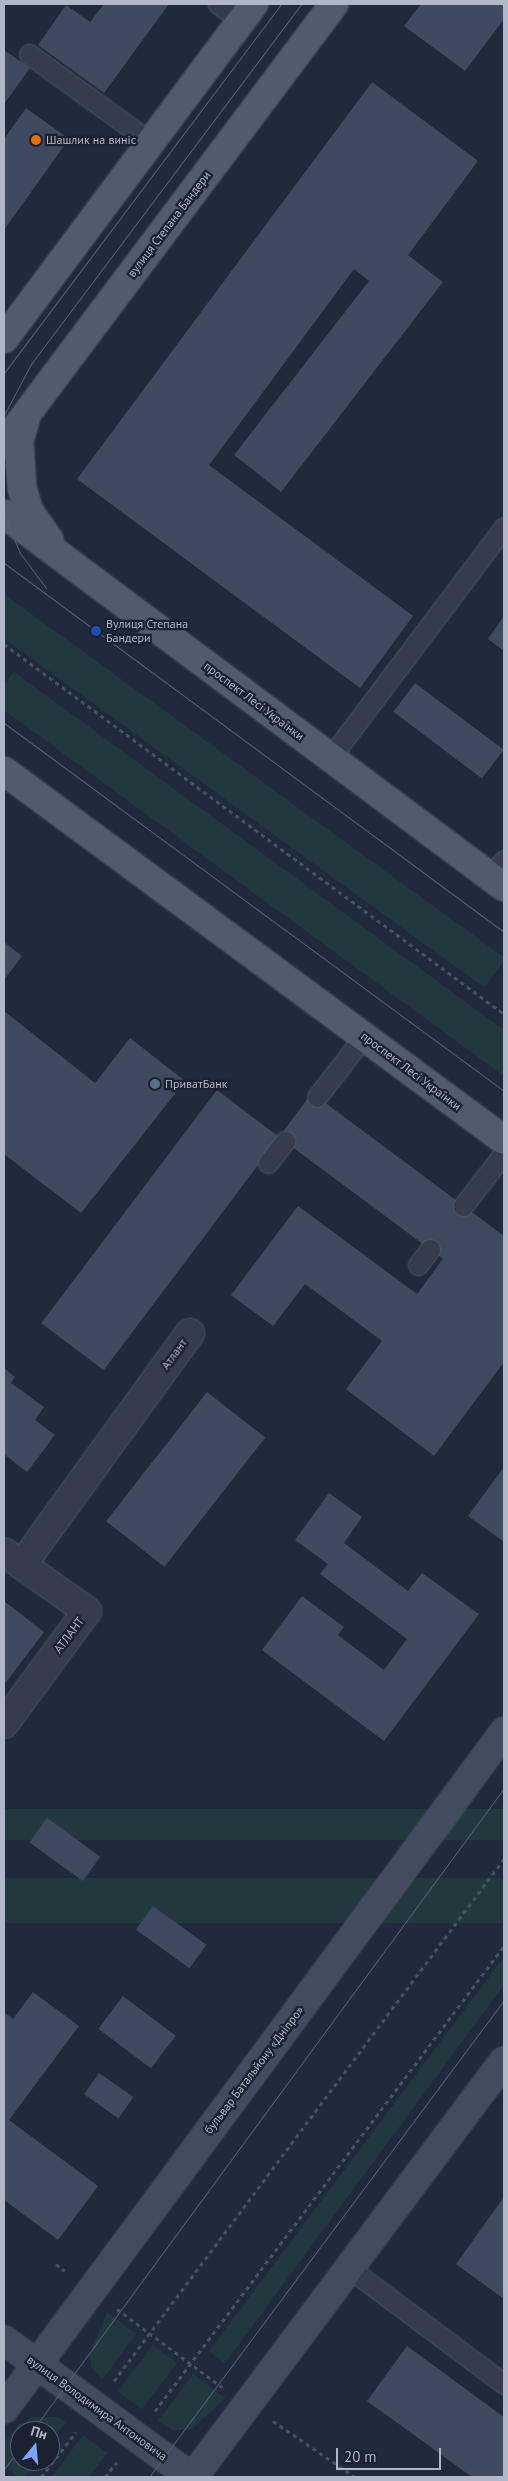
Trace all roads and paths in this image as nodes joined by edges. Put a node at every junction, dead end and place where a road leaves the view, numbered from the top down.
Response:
1 (218, 4) edge
2 (334, 4) edge
3 (247, 12) edge
4 (29, 54) dead end
5 (150, 142) junction
6 (4, 339) edge
7 (26, 416) junction
8 (4, 444) edge
9 (4, 514) edge
10 (504, 527) edge
11 (78, 570) junction
12 (4, 644) edge
13 (330, 758) junction
14 (4, 771) edge
15 (500, 875) edge
16 (504, 1014) edge
17 (364, 1036) junction
18 (317, 1097) dead end
19 (504, 1140) edge
20 (285, 1141) dead end
21 (504, 1152) edge
22 (268, 1163) dead end
23 (463, 1206) dead end
24 (430, 1249) dead end
25 (418, 1265) dead end
26 (190, 1333) dead end
27 (161, 1373) junction
28 (39, 1541) dead end
29 (13, 1559) edge
30 (4, 1724) edge
31 (504, 1732) edge
32 (504, 1859) edge
33 (504, 1946) edge
34 (504, 2061) edge
35 (56, 2264) dead end
36 (349, 2268) junction
37 (91, 2290) junction
38 (150, 2333) junction
39 (4, 2340) edge
40 (36, 2364) junction
41 (191, 2364) junction
42 (504, 2384) edge
43 (247, 2405) junction
44 (95, 2407) junction
45 (4, 2409) edge
46 (135, 2437) junction
47 (41, 2477) edge
48 (105, 2477) edge
49 (192, 2477) edge
50 (355, 2477) edge

1 - 3 lane
2 - 7 main road, вулиця Степана Бандери
3 - 5 main road
4 - 5 lane
5 - 6 main road
7 - 8 main road, вулиця Степана Бандери
7 - 11 main road
9 - 11 main road, проспект Лесі Українки
10 - 13 lane
11 - 13 main road, проспект Лесі Українки
12 - 16 path
13 - 15 main road, проспект Лесі Українки
14 - 17 main road, проспект Лесі Українки
17 - 18 lane
17 - 19 main road, проспект Лесі Українки
20 - 22 lane
21 - 23 lane
24 - 25 lane
26 - 27 street, Атлант
27 - 28 street, Атлант
27 - 29 street, Атлант
29 - 30 street, АТЛАНТ
31 - 37 street, бульвар Батальйону «Дніпро»
32 - 38 path
33 - 41 path
34 - 36 street
35 - 37 path
36 - 42 lane
36 - 43 street
37 - 38 path
37 - 40 street, бульвар Батальйону «Дніпро»
38 - 41 path
38 - 44 path
39 - 40 street, вулиця Володимира Антоновича
40 - 44 street, вулиця Володимира Антоновича
40 - 45 street, бульвар Батальйону «Дніпро»
41 - 43 path
41 - 46 path
43 - 49 street
43 - 50 path
44 - 46 street, вулиця Володимира Антоновича
44 - 47 path
46 - 48 path
46 - 49 street, вулиця Володимира Антоновича

